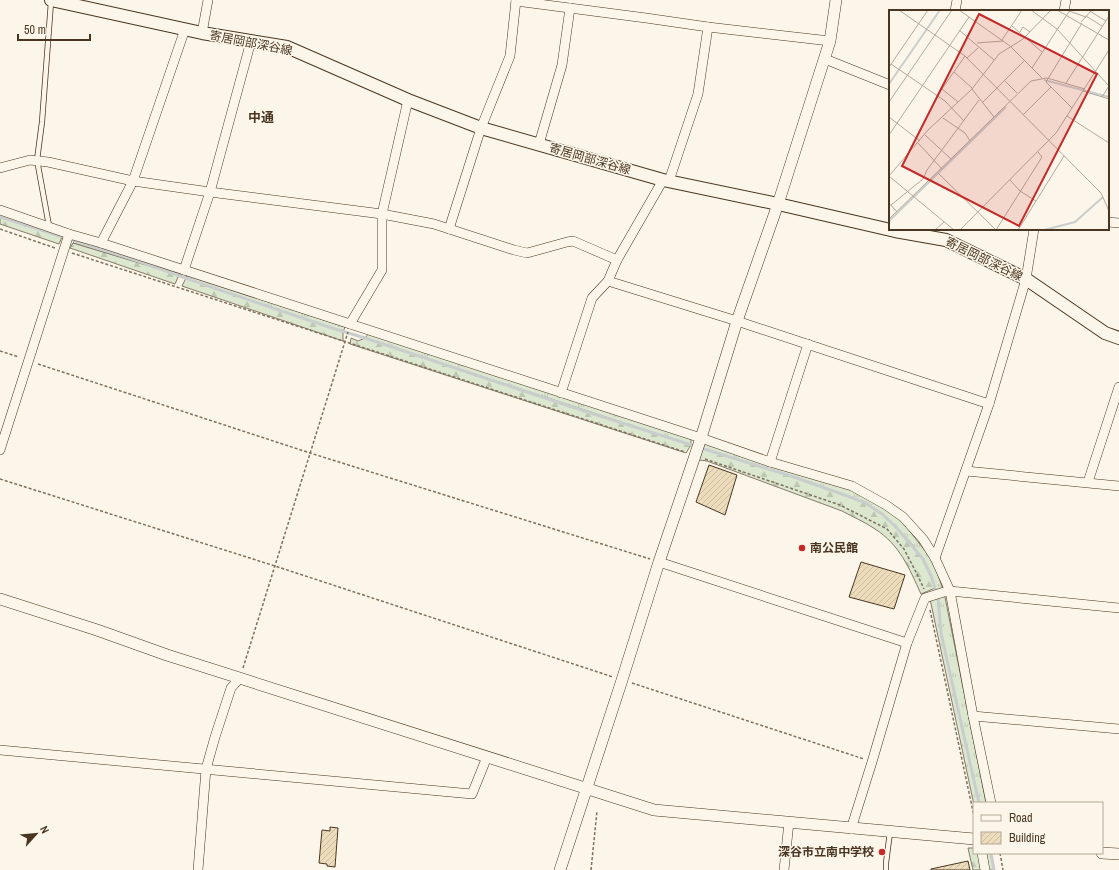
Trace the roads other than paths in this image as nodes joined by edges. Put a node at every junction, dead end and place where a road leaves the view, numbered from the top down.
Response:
1 (51, 0) edge
2 (208, 0) edge
3 (836, 0) edge
4 (957, 0) edge
5 (1066, 0) edge
6 (516, 1) edge
7 (570, 8) junction
8 (955, 10) edge
9 (1064, 10) edge
10 (708, 27) junction
11 (184, 29) junction
12 (202, 33) junction
13 (251, 41) junction
14 (830, 41) junction
15 (825, 59) junction
16 (889, 85) edge
17 (408, 100) junction
18 (480, 128) junction
19 (539, 144) junction
20 (37, 160) junction
21 (0, 168) edge
22 (133, 181) junction
23 (666, 181) junction
24 (210, 192) junction
25 (778, 204) junction
26 (0, 210) edge
27 (382, 214) junction
28 (1109, 222) edge
29 (1119, 223) edge
30 (48, 226) junction
31 (449, 229) junction
32 (889, 229) edge
33 (895, 230) edge
34 (1034, 230) edge
35 (69, 234) junction
36 (101, 243) junction
37 (617, 260) junction
38 (184, 270) junction
39 (1026, 279) junction
40 (608, 281) junction
41 (737, 321) junction
42 (349, 327) junction
43 (1119, 338) edge
44 (808, 344) junction
45 (1119, 387) edge
46 (561, 393) junction
47 (989, 404) junction
48 (701, 438) junction
49 (0, 450) edge
50 (770, 462) junction
51 (966, 471) junction
52 (1088, 482) junction
53 (1119, 486) edge
54 (935, 558) junction
55 (659, 562) junction
56 (947, 592) junction
57 (0, 598) edge
58 (1119, 608) edge
59 (907, 643) junction
60 (240, 678) junction
61 (973, 716) junction
62 (1119, 729) edge
63 (0, 750) edge
64 (487, 757) junction
65 (206, 769) junction
66 (586, 789) junction
67 (991, 802) edge
68 (790, 822) junction
69 (851, 828) junction
70 (890, 832) junction
71 (973, 839) edge
72 (1103, 853) edge
73 (982, 854) edge
74 (1119, 854) edge
75 (198, 870) edge
76 (560, 870) edge
77 (784, 870) edge
78 (886, 870) edge
79 (985, 870) edge

1 - 11 main road, 寄居岡部深谷線
1 - 20 lane
2 - 12 street
3 - 14 street
4 - 8 street
5 - 9 street
6 - 7 street
6 - 18 street
7 - 10 street
7 - 19 street
10 - 14 street
10 - 23 street
11 - 12 main road, 寄居岡部深谷線
11 - 22 street
12 - 13 main road, 寄居岡部深谷線
13 - 17 main road, 寄居岡部深谷線
13 - 24 street
14 - 15 street
15 - 16 street
15 - 25 street
17 - 18 main road, 寄居岡部深谷線
17 - 27 street
18 - 19 main road, 寄居岡部深谷線
18 - 31 street
19 - 23 main road, 寄居岡部深谷線
20 - 21 street
20 - 22 street
20 - 30 lane
22 - 24 street
22 - 36 street
23 - 25 main road, 寄居岡部深谷線
23 - 37 street
24 - 27 street
24 - 38 street
25 - 32 main road, 寄居岡部深谷線
25 - 41 street
26 - 30 street
27 - 31 street
27 - 42 street
28 - 29 street
30 - 35 street
31 - 37 street
33 - 39 main road, 寄居岡部深谷線
34 - 39 street
35 - 36 street
35 - 49 street
36 - 38 street
37 - 40 street
38 - 42 street
39 - 43 main road, 寄居岡部深谷線
39 - 47 street
40 - 41 street
40 - 46 street
41 - 44 street
41 - 48 street
42 - 46 street
44 - 47 street
44 - 50 street
45 - 52 street
46 - 48 street
47 - 51 street
48 - 50 street
48 - 55 street
50 - 54 street
51 - 52 street
51 - 54 street
52 - 53 street
54 - 56 street
55 - 59 street
55 - 66 street
56 - 58 street
56 - 59 street
56 - 61 street
57 - 60 street
59 - 69 street
60 - 64 street
60 - 65 street
61 - 62 street
61 - 67 street
63 - 65 street
64 - 65 street
64 - 66 street
65 - 75 street
66 - 68 street
66 - 76 street
68 - 69 street
68 - 77 street
69 - 70 street
70 - 71 street
70 - 78 lane
72 - 74 street
73 - 79 street

